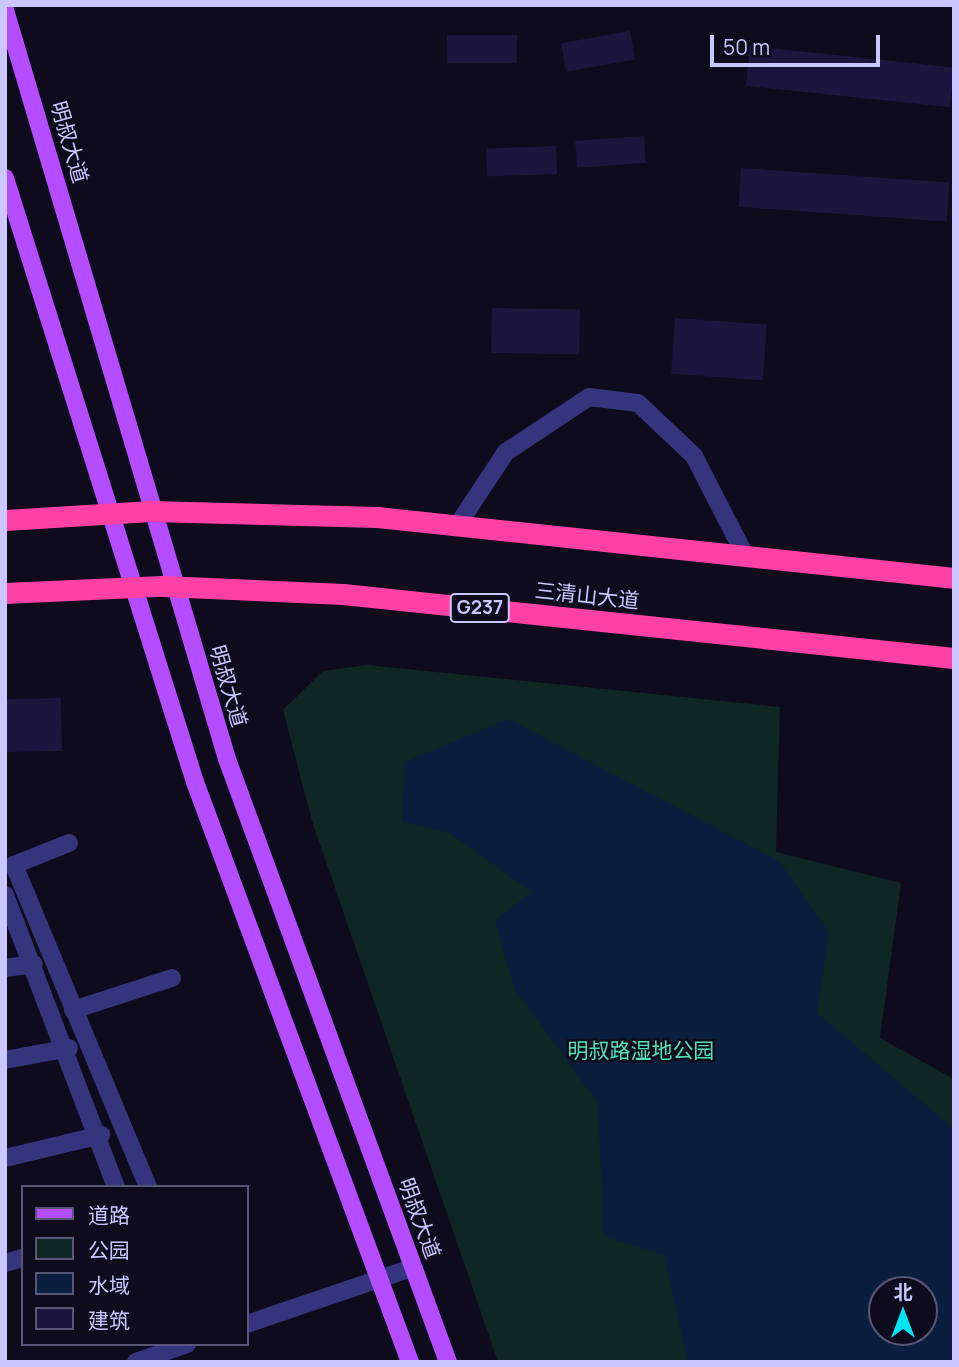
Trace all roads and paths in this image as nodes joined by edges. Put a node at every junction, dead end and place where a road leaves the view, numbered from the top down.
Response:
1 (5, 10) edge
2 (5, 178) edge
3 (154, 511) junction
4 (110, 513) junction
5 (5, 520) edge
6 (457, 526) junction
7 (746, 556) junction
8 (954, 579) edge
9 (134, 587) junction
10 (176, 587) junction
11 (5, 593) edge
12 (954, 658) edge
13 (69, 843) dead end
14 (5, 895) edge
15 (34, 964) junction
16 (5, 968) edge
17 (172, 978) dead end
18 (72, 1010) junction
19 (69, 1048) junction
20 (5, 1060) edge
21 (101, 1135) junction
22 (5, 1158) edge
23 (115, 1185) edge
24 (147, 1185) edge
25 (414, 1267) junction
26 (379, 1279) junction
27 (248, 1324) edge
28 (181, 1346) edge
29 (136, 1362) edge
30 (410, 1362) edge
31 (448, 1362) edge

1 - 3 main road, 明叔大道
2 - 4 main road
3 - 4 highway
3 - 6 highway
3 - 10 main road, 明叔大道
4 - 5 highway
4 - 9 main road
6 - 7 highway
6 - 7 street
7 - 8 highway
9 - 10 highway, 三清山大道 / G237
9 - 11 highway, 三清山大道 / G237
9 - 26 main road
10 - 12 highway, 三清山大道 / G237
10 - 25 main road, 明叔大道
13 - 18 street
14 - 15 street
15 - 16 street
15 - 19 street
17 - 18 street
18 - 24 street
19 - 20 street
19 - 21 street
21 - 22 street
21 - 23 street
25 - 26 street
25 - 31 main road, 明叔大道
26 - 27 street
26 - 30 main road
28 - 29 street

